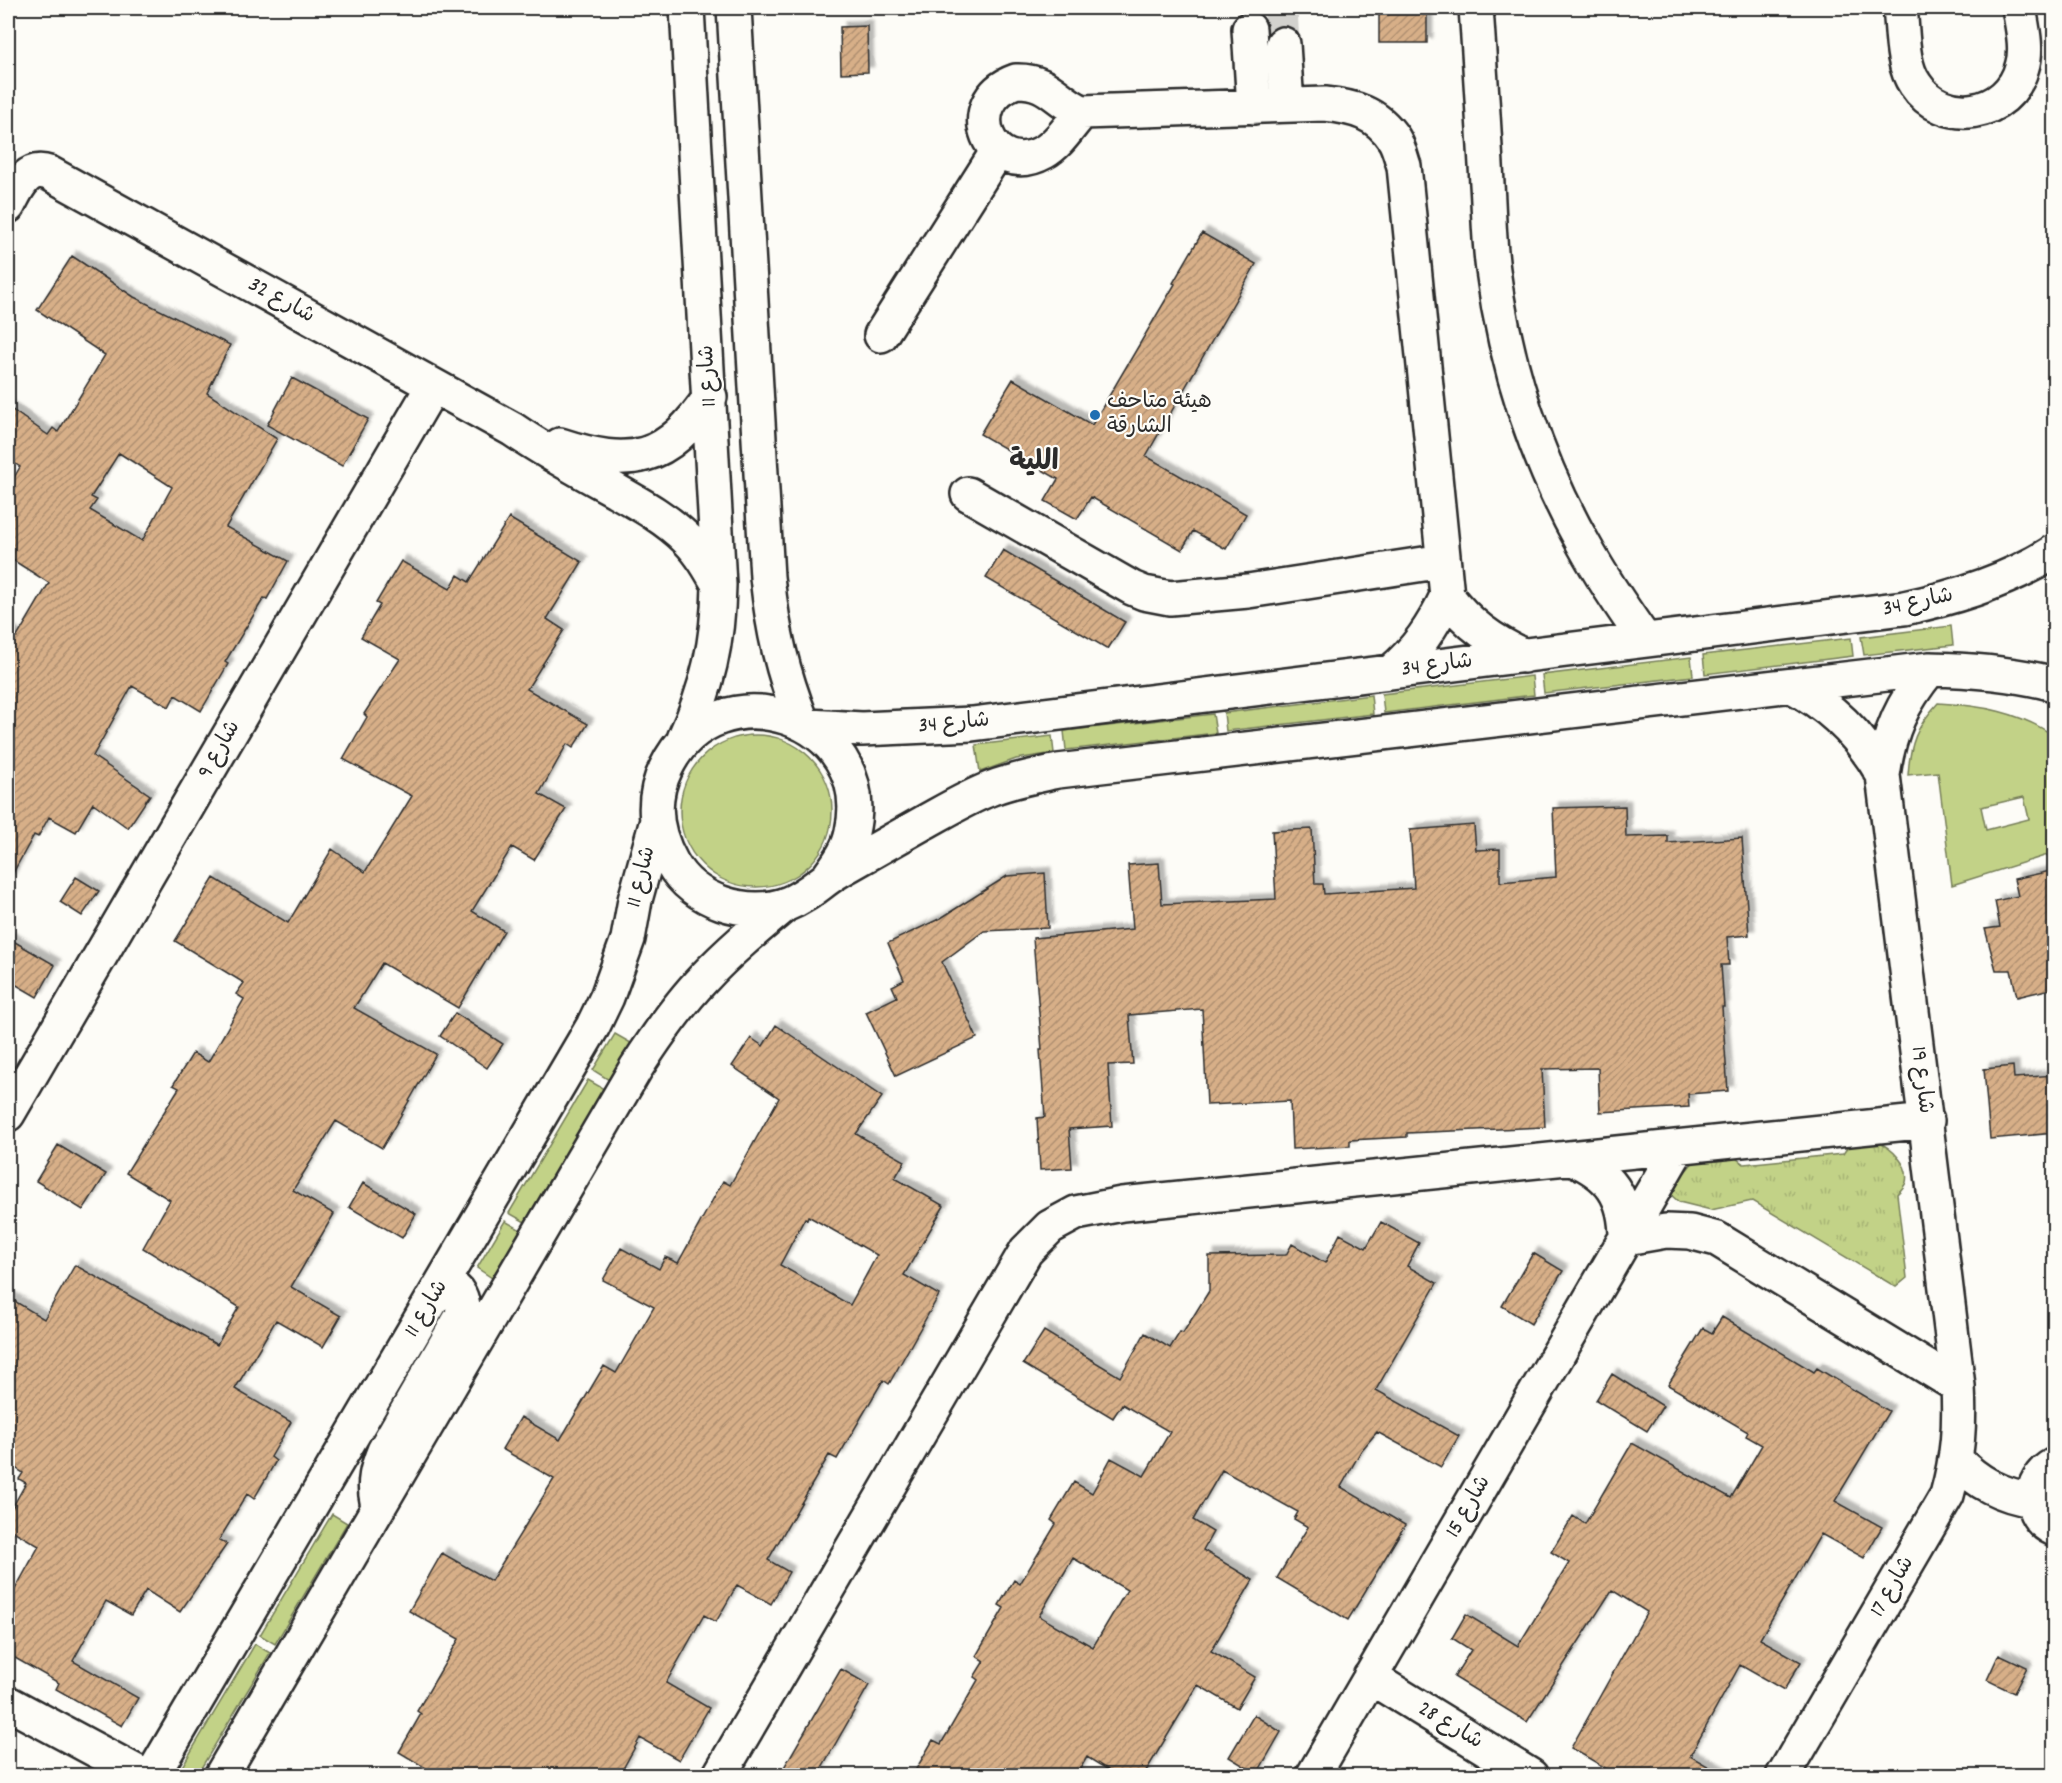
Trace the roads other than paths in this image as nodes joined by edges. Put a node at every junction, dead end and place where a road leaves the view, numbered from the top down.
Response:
1 (687, 8) edge
2 (734, 8) edge
3 (1476, 8) edge
4 (1900, 8) edge
5 (2019, 8) edge
6 (1249, 29) tunnel mouth
7 (1283, 44) tunnel mouth
8 (1287, 105) junction
9 (1254, 107) junction
10 (1082, 112) junction
11 (998, 152) junction
12 (8, 206) edge
13 (881, 334) dead end
14 (433, 386) junction
15 (710, 397) junction
16 (512, 429) junction
17 (968, 494) dead end
18 (2055, 552) edge
19 (1443, 561) junction
20 (719, 585) junction
21 (1447, 596) junction
22 (1645, 640) junction
23 (1524, 656) junction
24 (1930, 669) junction
25 (1391, 672) junction
26 (2055, 684) edge
27 (1792, 686) junction
28 (805, 724) junction
29 (684, 739) junction
30 (1883, 775) junction
31 (656, 824) junction
32 (829, 876) junction
33 (786, 904) junction
34 (8, 1114) edge
35 (1927, 1121) junction
36 (1678, 1148) junction
37 (1572, 1158) junction
38 (1626, 1238) junction
39 (444, 1282) junction
40 (1958, 1386) junction
41 (1956, 1460) junction
42 (2055, 1465) edge
43 (2033, 1500) junction
44 (378, 1509) junction
45 (2055, 1529) edge
46 (1370, 1677) junction
47 (8, 1703) edge
48 (231, 1769) edge
49 (144, 1776) edge
50 (152, 1776) edge
51 (719, 1776) edge
52 (1312, 1776) edge
53 (1531, 1776) edge
54 (1783, 1776) edge

1 - 15 street, شارع 11
2 - 28 street, شارع 11
3 - 22 street
4 - 5 street
6 - 9 street
7 - 8 street
8 - 9 street
8 - 19 street
9 - 10 street
10 - 11 street
10 - 11 street
11 - 13 street
12 - 14 street, شارع 32
14 - 16 street, شارع 32
14 - 34 street, شارع 9
15 - 16 street, شارع 32
15 - 20 street, شارع 11
16 - 20 street, شارع 32
17 - 19 street
18 - 22 street, شارع 34
19 - 21 street
20 - 29 street, شارع 11
21 - 23 street
21 - 25 street
22 - 23 street, شارع 34
23 - 25 street, شارع 34
24 - 26 street
24 - 27 street
24 - 30 street, شارع 19
25 - 28 street, شارع 34
27 - 30 street, شارع 19
27 - 32 street
28 - 29 street
28 - 32 street
29 - 31 street
30 - 35 street, شارع 19
31 - 33 street
31 - 39 street, شارع 11
32 - 33 street
33 - 44 street
35 - 36 street
35 - 40 street, شارع 19
36 - 37 street
36 - 38 street, شارع 15
37 - 38 street
37 - 51 street
38 - 40 street
38 - 46 street, شارع 15
39 - 44 street
39 - 50 street, شارع 11
40 - 41 street, شارع 17
41 - 43 street
41 - 54 street, شارع 17
42 - 43 street
43 - 45 street
44 - 48 street
46 - 52 street, شارع 15
46 - 53 street, شارع 28
47 - 49 street

